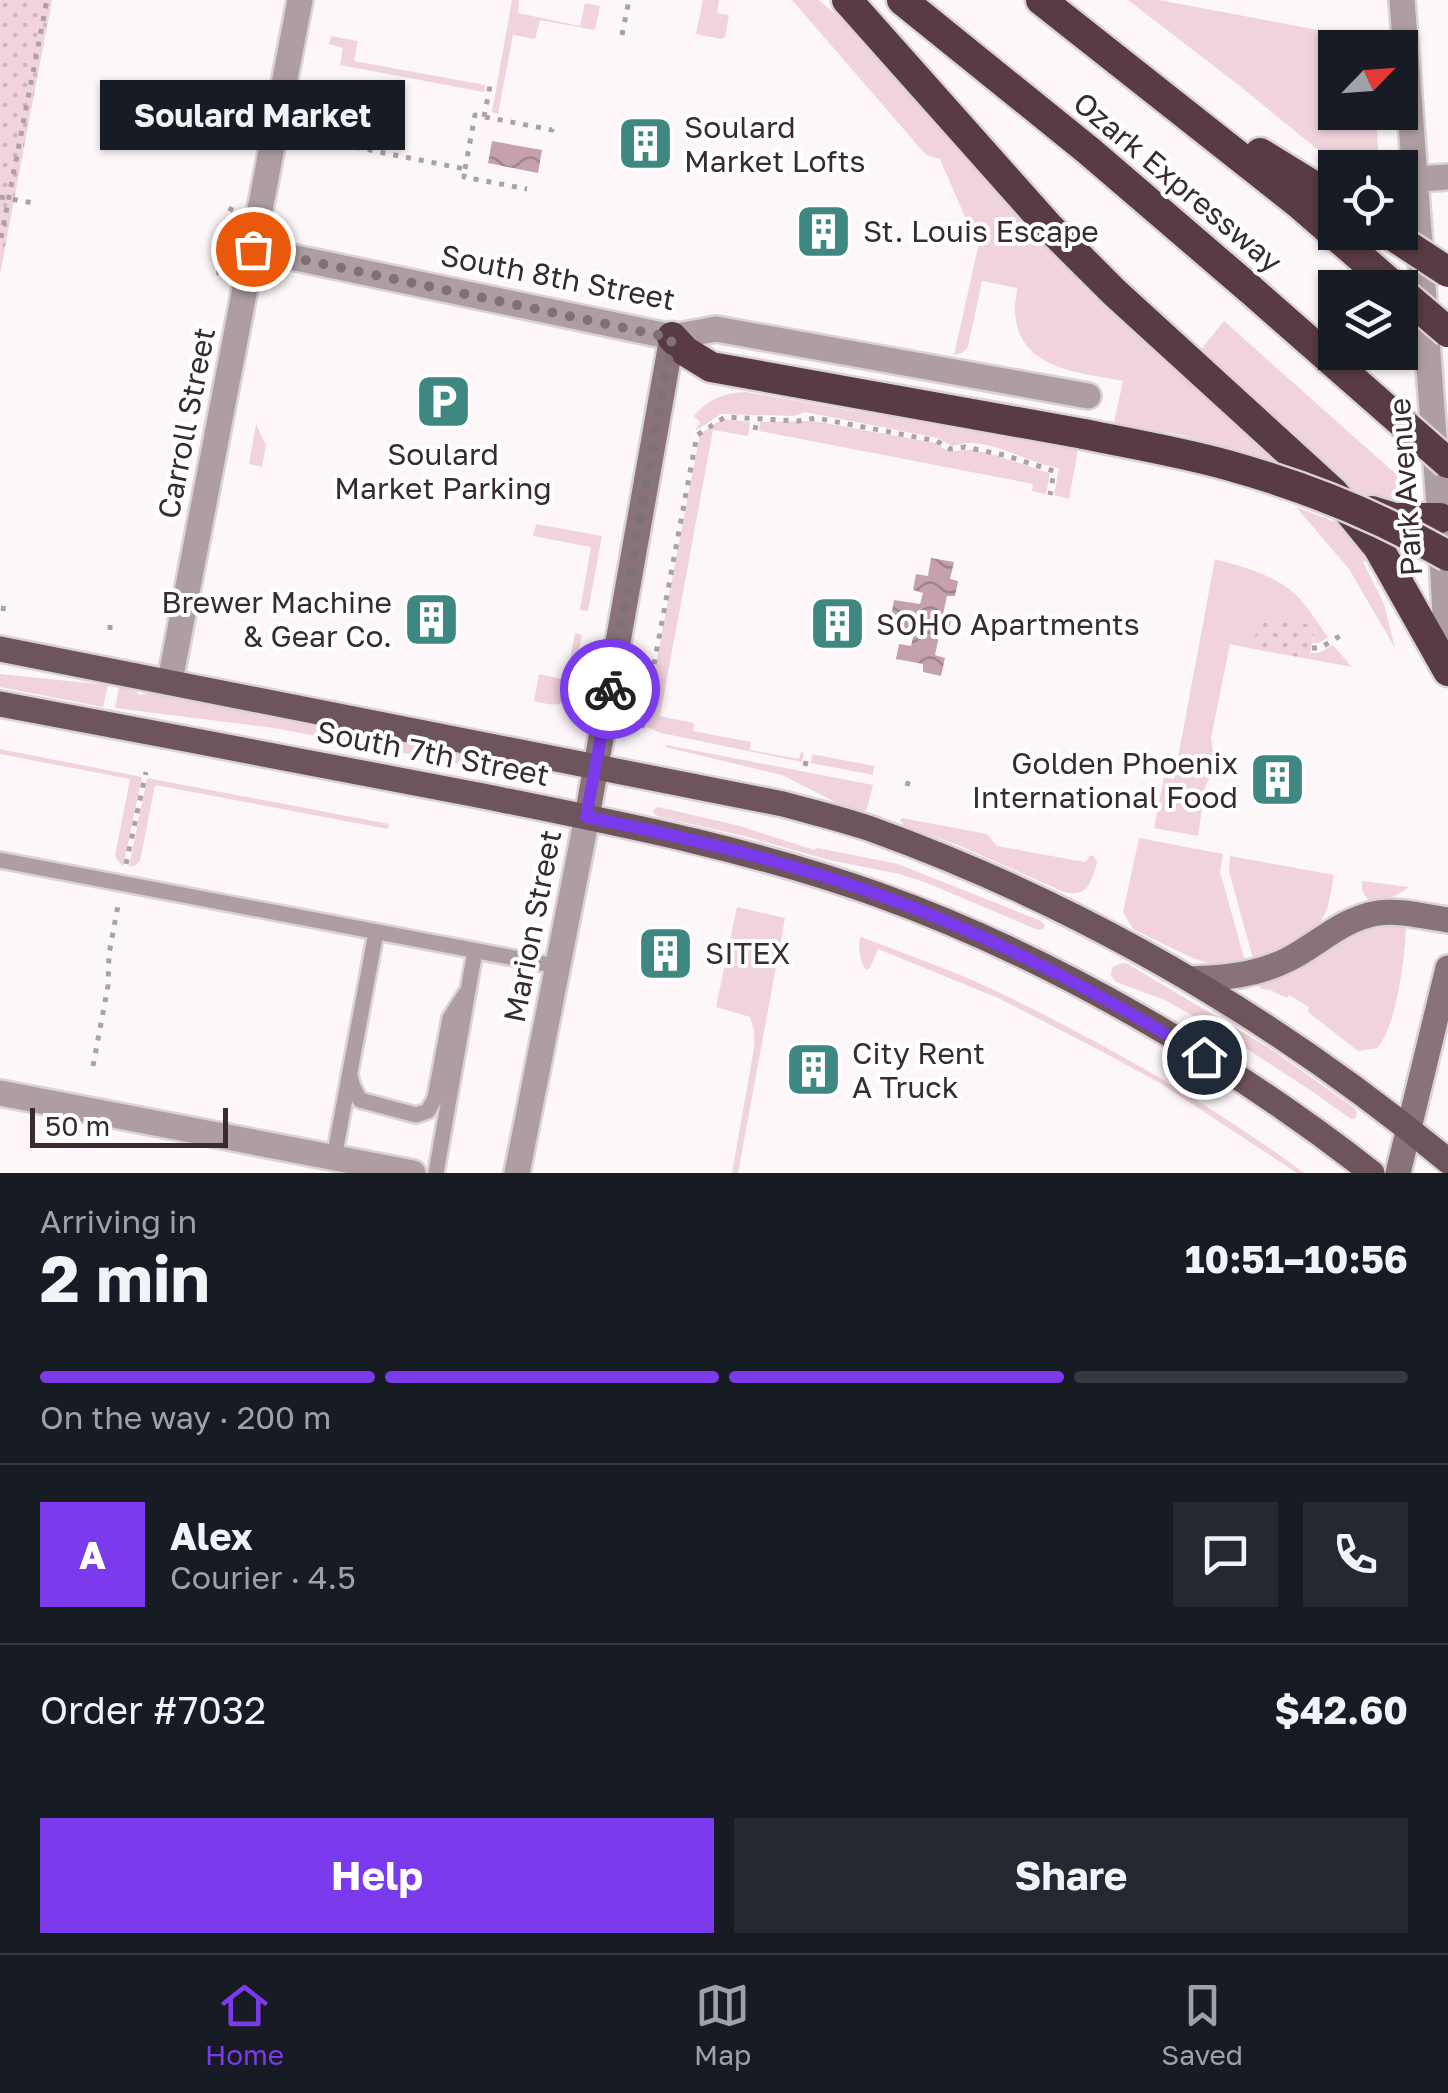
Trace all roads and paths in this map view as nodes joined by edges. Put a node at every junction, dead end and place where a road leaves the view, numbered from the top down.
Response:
1 (47, 0) edge
2 (300, 0) edge
3 (620, 0) edge
4 (847, 0) edge
5 (902, 0) edge
6 (1041, 0) edge
7 (1402, 0) edge
8 (629, 1) edge
9 (622, 35) dead end
10 (490, 86) dead end
11 (484, 117) junction
12 (554, 125) dead end
13 (304, 136) dead end
14 (1415, 150) edge
15 (465, 170) junction
16 (1448, 177) edge
17 (1418, 179) edge
18 (527, 189) dead end
19 (1300, 190) junction
20 (1418, 194) edge
21 (1318, 195) edge
22 (0, 197) edge
23 (8, 198) junction
24 (33, 203) dead end
25 (232, 207) dead end
26 (0, 238) edge
27 (214, 239) dead end
28 (222, 240) junction
29 (253, 249) junction
30 (1414, 250) edge
31 (1379, 270) edge
32 (1448, 272) edge
33 (220, 275) dead end
34 (1418, 306) edge
35 (1448, 332) edge
36 (672, 338) junction
37 (1088, 396) dead end
38 (756, 419) junction
39 (755, 430) dead end
40 (1448, 463) edge
41 (1334, 492) junction
42 (1050, 495) dead end
43 (1440, 518) junction
44 (1448, 556) edge
45 (1344, 634) dead end
46 (1312, 648) dead end
47 (0, 650) edge
48 (1448, 671) edge
49 (170, 681) junction
50 (0, 704) edge
51 (642, 728) dead end
52 (808, 754) dead end
53 (806, 766) dead end
54 (596, 767) junction
55 (146, 772) dead end
56 (984, 787) dead end
57 (982, 800) dead end
58 (586, 817) junction
59 (0, 860) edge
60 (126, 867) dead end
61 (120, 897) dead end
62 (1448, 920) edge
63 (376, 932) junction
64 (475, 950) junction
65 (556, 966) junction
66 (1448, 968) edge
67 (1190, 979) junction
68 (466, 993) junction
69 (93, 1066) dead end
70 (350, 1072) junction
71 (0, 1093) edge
72 (1410, 1129) junction
73 (334, 1158) junction
74 (1448, 1160) edge
75 (412, 1173) edge
76 (436, 1173) edge
77 (517, 1173) edge
78 (1372, 1173) edge
79 (1398, 1173) edge

1 - 23 path
2 - 29 street, Carroll Street
3 - 8 path
4 - 41 highway
5 - 40 highway, Ozark Expressway, bridge
6 - 19 highway, Ozark Expressway
7 - 14 street, Park Avenue
8 - 9 path
10 - 11 path
11 - 12 path
11 - 15 path
13 - 15 path
15 - 18 path
16 - 17 street
19 - 21 highway
19 - 31 highway, Ozark Expressway
20 - 43 street, Park Avenue
22 - 23 path
23 - 24 path
23 - 26 path
25 - 28 path
27 - 28 path
28 - 33 path
29 - 36 street, South 8th Street
29 - 49 street, Carroll Street
30 - 32 highway, bridge
34 - 35 highway, Ozark Expressway, bridge
36 - 37 street, South 8th Street
36 - 44 highway, bridge
36 - 54 street, Marion Street
38 - 39 path
38 - 42 path
38 - 51 path
41 - 43 highway
41 - 48 highway
43 - 48 street, Park Avenue
45 - 46 path
47 - 49 main road, South 7th Street
49 - 54 main road, South 7th Street
50 - 58 main road, South 7th Street
52 - 53 path
54 - 58 street, Marion Street
54 - 67 main road, South 7th Street
55 - 60 path
56 - 57 path
58 - 65 street, Marion Street
58 - 78 main road, South 7th Street
59 - 63 lane
61 - 69 path
62 - 67 street
63 - 64 lane
63 - 70 lane
64 - 65 lane
64 - 68 lane
65 - 77 street, Marion Street
66 - 72 street
67 - 72 main road, South 7th Street
68 - 70 lane
68 - 76 lane
70 - 73 lane
71 - 73 street
72 - 74 main road, South 7th Street
72 - 79 street
73 - 75 street

